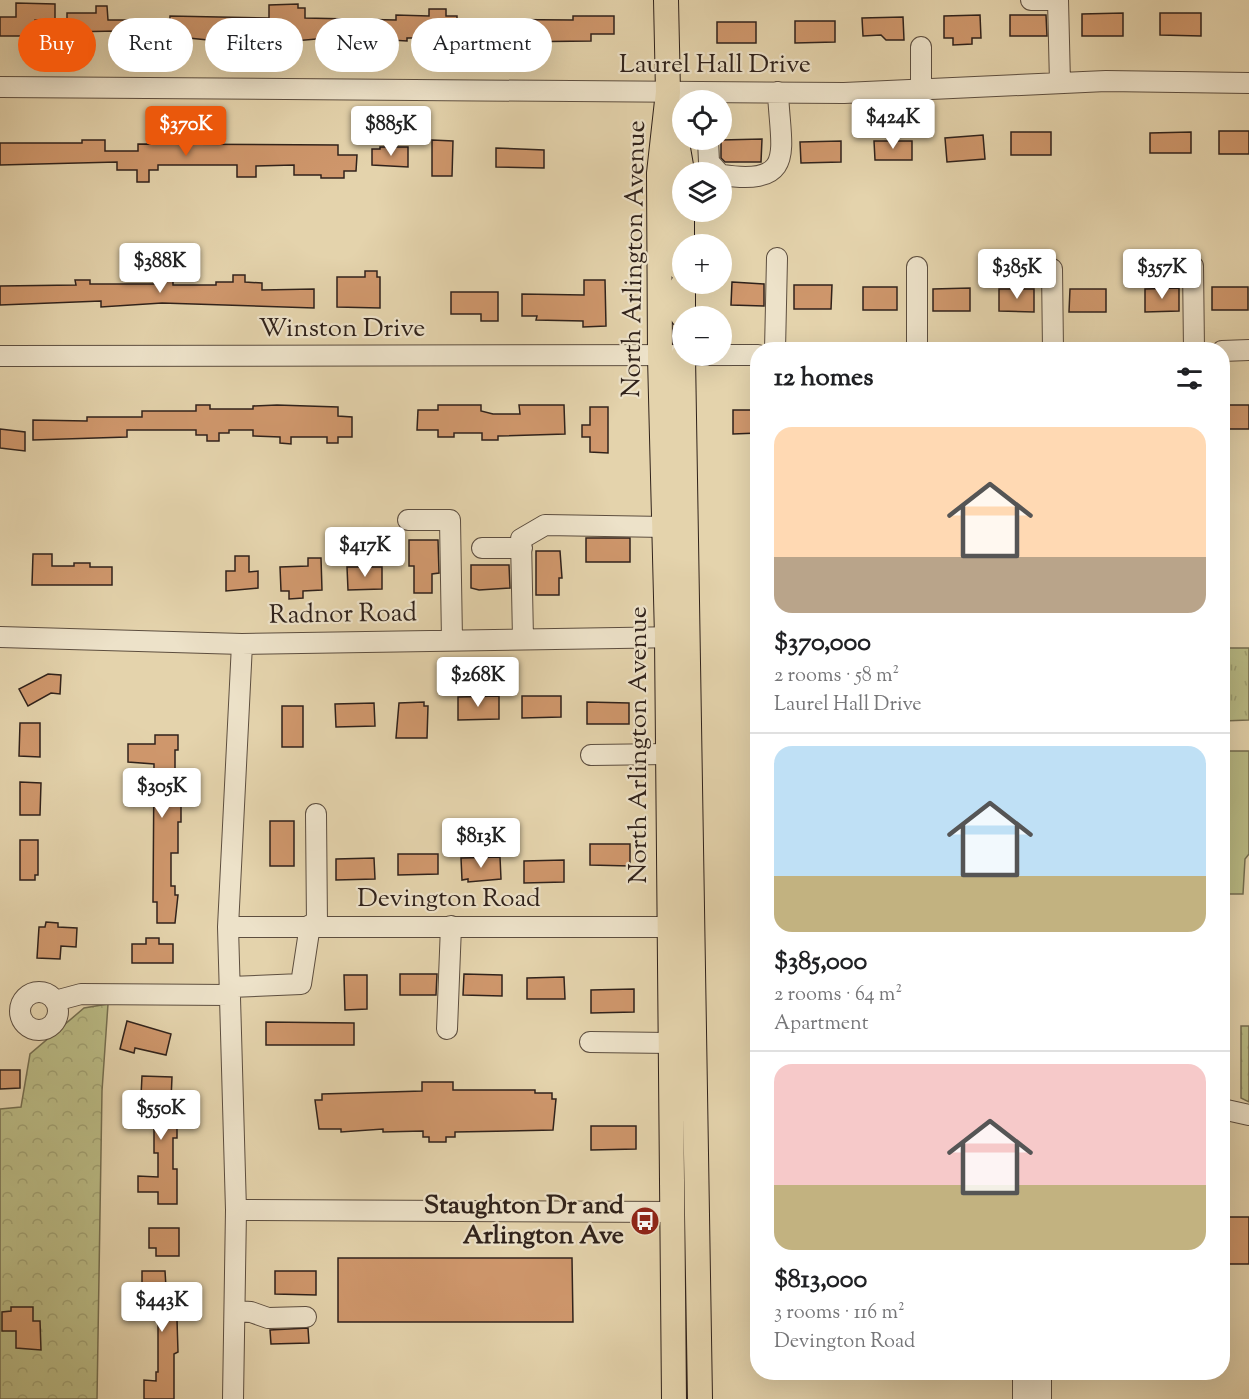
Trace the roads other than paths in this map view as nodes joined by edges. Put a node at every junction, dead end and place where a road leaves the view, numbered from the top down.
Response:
1 (666, 0) edge
2 (1031, 0) edge
3 (921, 47) dead end
4 (1060, 83) junction
5 (1249, 83) edge
6 (0, 87) edge
7 (921, 91) junction
8 (668, 92) junction
9 (672, 92) edge
10 (778, 92) junction
11 (732, 95) edge
12 (732, 175) edge
13 (682, 234) edge
14 (777, 258) dead end
15 (1193, 266) dead end
16 (917, 267) dead end
17 (1052, 268) dead end
18 (672, 313) edge
19 (776, 342) edge
20 (917, 342) edge
21 (1053, 342) edge
22 (1194, 342) edge
23 (1249, 350) edge
24 (1230, 351) edge
25 (732, 355) edge
26 (750, 355) edge
27 (0, 356) edge
28 (672, 356) edge
29 (675, 366) edge
30 (676, 366) edge
31 (408, 520) dead end
32 (665, 527) junction
33 (482, 548) dead end
34 (522, 548) junction
35 (0, 637) edge
36 (678, 637) junction
37 (523, 639) junction
38 (452, 640) junction
39 (242, 644) junction
40 (668, 754) junction
41 (591, 755) dead end
42 (316, 814) dead end
43 (313, 925) junction
44 (451, 926) junction
45 (228, 927) junction
46 (669, 927) junction
47 (230, 991) junction
48 (55, 1001) dead end
49 (447, 1029) dead end
50 (590, 1042) dead end
51 (670, 1043) junction
52 (1230, 1110) edge
53 (1249, 1114) edge
54 (236, 1210) junction
55 (671, 1212) junction
56 (235, 1311) junction
57 (306, 1317) dead end
58 (1023, 1380) edge
59 (1041, 1380) edge
60 (233, 1399) edge
61 (674, 1399) edge
62 (700, 1399) edge
63 (1023, 1399) edge
64 (1041, 1399) edge

1 - 8 main road, North Arlington Avenue
2 - 4 street
3 - 7 street
4 - 5 street, Laurel Hall Drive
4 - 7 street, Laurel Hall Drive
6 - 8 street, Laurel Hall Drive
7 - 10 street, Laurel Hall Drive
8 - 9 street, Laurel Hall Drive
8 - 13 main road, North Arlington Avenue
8 - 18 main road, North Arlington Avenue
10 - 11 street, Laurel Hall Drive
10 - 12 street
14 - 19 street
15 - 22 street
16 - 20 street
17 - 21 street
23 - 24 street
25 - 26 street, Winston Drive
27 - 28 street, Winston Drive
29 - 32 main road, North Arlington Avenue
30 - 36 main road, North Arlington Avenue
31 - 38 street
32 - 34 street
32 - 36 main road, North Arlington Avenue
33 - 34 street
34 - 37 street
35 - 39 street, Radnor Road
36 - 37 street, Radnor Road
36 - 40 main road, North Arlington Avenue
36 - 62 main road, North Arlington Avenue
37 - 38 street, Radnor Road
38 - 39 street, Radnor Road
39 - 45 street
40 - 41 street
40 - 46 main road, North Arlington Avenue
42 - 43 street
43 - 44 street, Devington Road
43 - 45 street, Devington Road
43 - 47 street
44 - 46 street, Devington Road
44 - 49 street
45 - 47 street
46 - 51 main road, North Arlington Avenue
47 - 48 street
47 - 54 street
50 - 51 street
51 - 55 main road, North Arlington Avenue
52 - 53 street
54 - 55 street
54 - 56 street
55 - 61 main road, North Arlington Avenue
56 - 57 street
56 - 60 street
58 - 63 street
59 - 64 street

